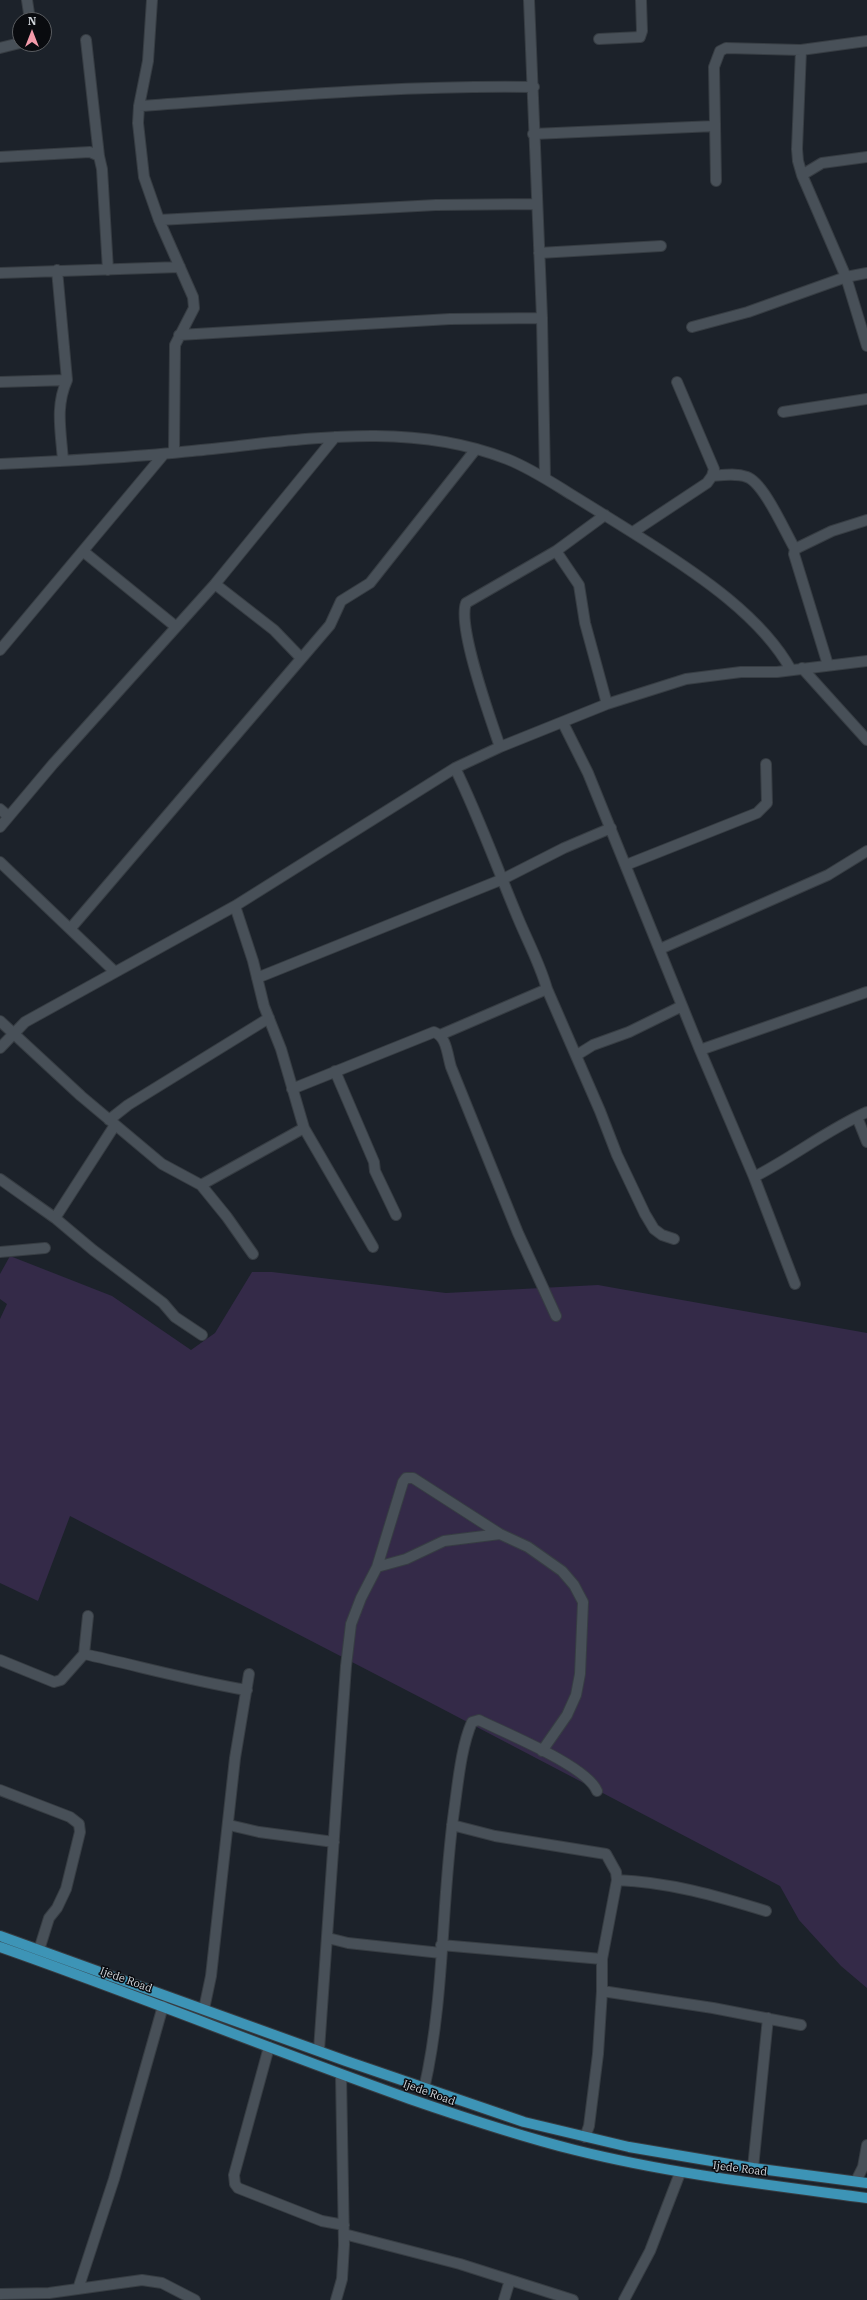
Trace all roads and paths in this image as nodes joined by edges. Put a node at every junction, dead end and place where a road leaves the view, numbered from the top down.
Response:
1 (27, 0) edge
2 (152, 0) edge
3 (529, 0) edge
4 (641, 0) edge
5 (29, 12) edge
6 (599, 39) dead end
7 (86, 40) dead end
8 (867, 41) edge
9 (12, 45) edge
10 (0, 48) edge
11 (801, 50) junction
12 (534, 87) junction
13 (139, 106) junction
14 (714, 126) junction
15 (533, 134) junction
16 (99, 156) junction
17 (0, 157) edge
18 (867, 157) edge
19 (802, 175) junction
20 (716, 181) dead end
21 (536, 204) junction
22 (159, 220) junction
23 (661, 246) dead end
24 (539, 253) junction
25 (180, 267) junction
26 (57, 270) junction
27 (108, 270) junction
28 (0, 273) edge
29 (867, 273) edge
30 (846, 277) junction
31 (542, 318) junction
32 (692, 328) dead end
33 (179, 336) junction
34 (867, 346) edge
35 (66, 380) junction
36 (0, 382) edge
37 (677, 382) dead end
38 (867, 399) edge
39 (783, 412) dead end
40 (335, 437) junction
41 (476, 449) junction
42 (169, 454) junction
43 (63, 461) junction
44 (0, 464) edge
45 (712, 476) junction
46 (545, 478) junction
47 (605, 515) junction
48 (867, 520) edge
49 (633, 532) junction
50 (795, 549) junction
51 (556, 551) junction
52 (84, 552) junction
53 (215, 584) junction
54 (175, 626) junction
55 (0, 650) edge
56 (301, 658) junction
57 (867, 661) edge
58 (828, 665) junction
59 (802, 668) junction
60 (791, 670) junction
61 (607, 704) junction
62 (563, 723) junction
63 (867, 740) edge
64 (500, 747) junction
65 (766, 764) dead end
66 (455, 768) junction
67 (0, 809) edge
68 (8, 816) junction
69 (0, 827) edge
70 (611, 828) junction
71 (867, 851) edge
72 (0, 862) edge
73 (626, 865) junction
74 (503, 879) junction
75 (235, 906) junction
76 (70, 929) junction
77 (660, 949) junction
78 (114, 971) junction
79 (257, 978) junction
80 (547, 989) junction
81 (867, 992) edge
82 (682, 1006) junction
83 (269, 1018) junction
84 (0, 1021) edge
85 (13, 1033) junction
86 (440, 1035) junction
87 (0, 1048) edge
88 (700, 1050) junction
89 (577, 1056) junction
90 (335, 1072) junction
91 (292, 1090) junction
92 (867, 1112) edge
93 (857, 1117) junction
94 (112, 1123) junction
95 (304, 1128) junction
96 (867, 1142) edge
97 (754, 1177) junction
98 (0, 1178) edge
99 (201, 1185) junction
100 (396, 1215) dead end
101 (55, 1218) junction
102 (674, 1239) dead end
103 (373, 1247) dead end
104 (45, 1248) dead end
105 (0, 1252) edge
106 (254, 1254) dead end
107 (795, 1284) dead end
108 (556, 1316) dead end
109 (202, 1334) dead end
110 (500, 1534) junction
111 (377, 1567) junction
112 (88, 1616) dead end
113 (84, 1654) junction
114 (0, 1660) edge
115 (249, 1674) dead end
116 (246, 1690) junction
117 (542, 1751) junction
118 (0, 1790) edge
119 (597, 1792) dead end
120 (452, 1824) junction
121 (229, 1825) junction
122 (334, 1842) junction
123 (617, 1880) junction
124 (766, 1911) dead end
125 (0, 1936) edge
126 (328, 1938) junction
127 (0, 1947) edge
128 (441, 1949) junction
129 (39, 1950) junction
130 (602, 1959) junction
131 (602, 1991) junction
132 (163, 2006) junction
133 (204, 2009) junction
134 (768, 2018) junction
135 (801, 2025) dead end
136 (269, 2047) junction
137 (319, 2050) junction
138 (341, 2075) junction
139 (424, 2088) junction
140 (585, 2137) junction
141 (867, 2145) edge
142 (753, 2168) junction
143 (680, 2173) junction
144 (856, 2181) junction
145 (867, 2183) edge
146 (867, 2198) edge
147 (344, 2229) junction
148 (510, 2280) junction
149 (78, 2289) junction
150 (0, 2294) edge
151 (195, 2300) edge
152 (336, 2300) edge
153 (504, 2300) edge
154 (573, 2300) edge
155 (624, 2300) edge

1 - 5 street
2 - 13 street
3 - 12 street
4 - 6 street
7 - 16 street
8 - 11 street
9 - 10 street
11 - 14 street
11 - 19 street
12 - 13 street
12 - 15 street
13 - 22 street
14 - 15 street
14 - 20 street
15 - 21 street
16 - 17 street
16 - 27 street
18 - 19 street
19 - 30 street
21 - 22 street
21 - 24 street
22 - 25 street
23 - 24 street
24 - 31 street
25 - 27 street
25 - 33 street
26 - 27 street
26 - 28 street
26 - 35 street
29 - 30 street
30 - 32 street
30 - 34 street
31 - 33 street
31 - 46 street
33 - 42 street
35 - 36 street
35 - 43 street
37 - 45 street
38 - 39 street
40 - 41 street
40 - 42 street
40 - 53 street
41 - 46 street
41 - 56 street
42 - 43 street
42 - 52 street
43 - 44 street
45 - 49 street
45 - 50 street
46 - 47 street
47 - 49 street
47 - 51 street
48 - 50 street
49 - 60 street
50 - 58 street
51 - 61 street
51 - 64 street
52 - 54 street
52 - 55 street
53 - 54 street
53 - 56 street
54 - 68 street
56 - 76 street
57 - 58 street
58 - 59 street
59 - 60 street
59 - 63 street
60 - 61 street
61 - 62 street
62 - 64 street
62 - 70 street
64 - 66 street
65 - 73 street
66 - 74 street
66 - 75 street
67 - 68 street
68 - 69 street
70 - 73 street
70 - 74 street
71 - 77 street
72 - 76 street
73 - 77 street
74 - 79 street
74 - 80 street
75 - 78 street
75 - 79 street
76 - 78 street
77 - 82 street
78 - 85 street
79 - 83 street
80 - 86 street
80 - 89 street
81 - 88 street
82 - 88 street
82 - 89 street
83 - 91 street
83 - 94 street
84 - 85 street
85 - 87 street
85 - 94 street
86 - 90 street
86 - 108 street
88 - 97 street
89 - 102 street
90 - 91 street
90 - 100 street
91 - 95 street
92 - 93 street
93 - 96 street
93 - 97 street
94 - 99 street
94 - 101 street
95 - 99 street
95 - 103 street
97 - 107 street
98 - 101 street
99 - 106 street
101 - 109 street
104 - 105 street
110 - 111 street
110 - 111 street
110 - 117 street
111 - 122 street
112 - 113 street
113 - 114 street
113 - 116 street
115 - 116 street
116 - 121 street
117 - 119 street
117 - 120 street
118 - 129 street
120 - 123 street
120 - 128 street
121 - 122 street
121 - 133 street
122 - 126 street
123 - 124 street
123 - 130 street
125 - 129 main road, Ijede Road
126 - 128 street
126 - 137 street
127 - 132 main road, Ijede Road
128 - 130 street
128 - 139 street
129 - 133 main road, Ijede Road
130 - 131 street
131 - 134 street
131 - 140 street
132 - 136 main road, Ijede Road
132 - 149 street
133 - 137 main road, Ijede Road
134 - 135 street
134 - 142 street
136 - 138 main road, Ijede Road
136 - 147 street
137 - 139 main road, Ijede Road
138 - 143 main road, Ijede Road
138 - 147 street
139 - 140 main road, Ijede Road
140 - 142 main road, Ijede Road
141 - 144 street
142 - 144 main road, Ijede Road
143 - 146 main road, Ijede Road
143 - 155 street
144 - 145 main road, Ijede Road
147 - 148 street
147 - 152 street
148 - 153 street
148 - 154 street
149 - 150 street
149 - 151 street

